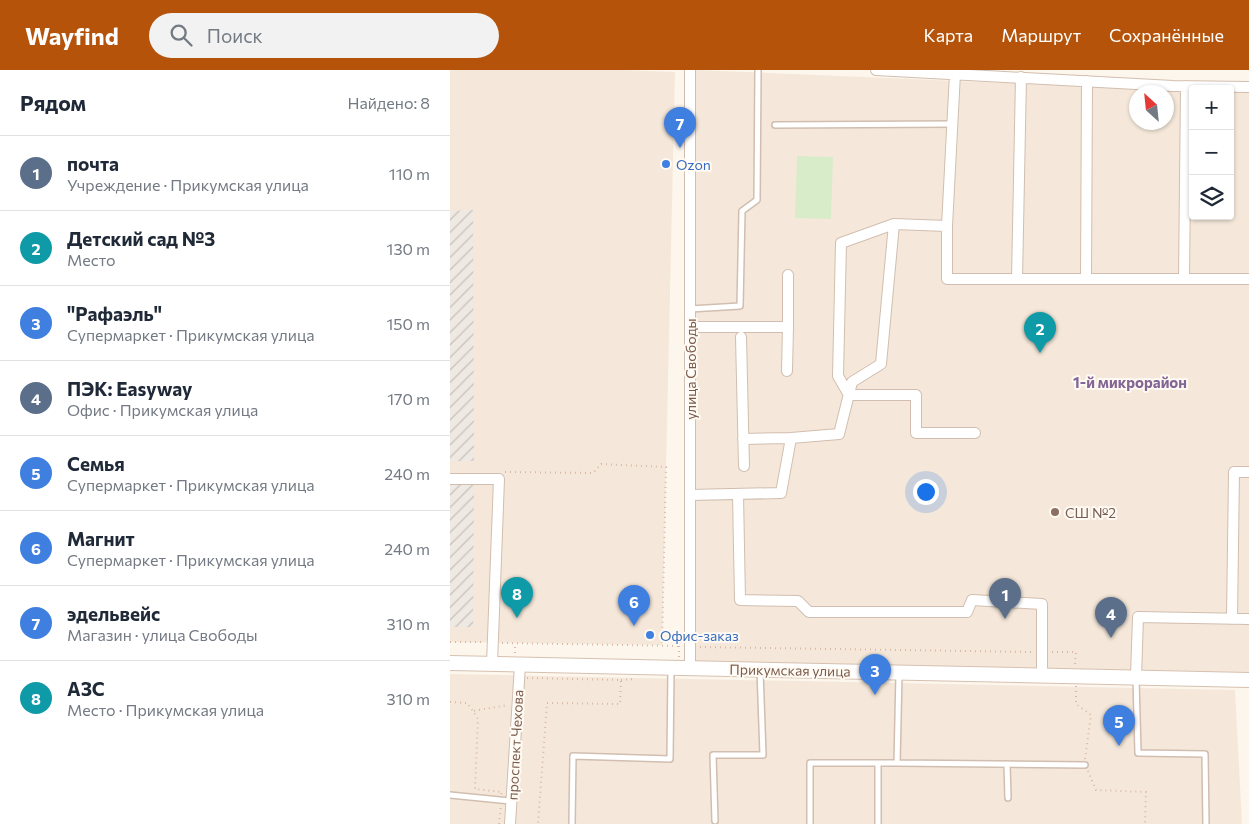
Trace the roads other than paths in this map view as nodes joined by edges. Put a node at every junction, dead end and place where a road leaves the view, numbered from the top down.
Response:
1 (690, 70) edge
2 (758, 70) edge
3 (876, 70) edge
4 (955, 73) junction
5 (1021, 77) junction
6 (1087, 81) junction
7 (1186, 86) junction
8 (1249, 87) edge
9 (952, 124) junction
10 (775, 125) dead end
11 (894, 224) junction
12 (947, 226) junction
13 (788, 275) dead end
14 (1017, 279) junction
15 (1086, 279) junction
16 (1184, 279) junction
17 (1249, 279) edge
18 (690, 309) junction
19 (690, 327) junction
20 (788, 327) junction
21 (742, 337) dead end
22 (787, 371) dead end
23 (849, 395) junction
24 (975, 433) dead end
25 (791, 438) junction
26 (743, 439) junction
27 (744, 466) dead end
28 (1249, 472) edge
29 (450, 478) edge
30 (690, 494) junction
31 (738, 494) junction
32 (1232, 619) junction
33 (1249, 619) edge
34 (450, 663) edge
35 (492, 664) junction
36 (671, 667) junction
37 (690, 668) junction
38 (517, 669) junction
39 (760, 670) junction
40 (899, 673) junction
41 (1042, 675) junction
42 (1136, 676) junction
43 (1249, 680) edge
44 (878, 763) junction
45 (897, 763) junction
46 (1007, 764) junction
47 (1085, 764) dead end
48 (450, 794) edge
49 (1008, 798) dead end
50 (506, 800) junction
51 (715, 821) dead end
52 (510, 824) edge
53 (572, 824) edge
54 (810, 824) edge
55 (878, 824) edge
56 (1206, 824) edge

1 - 18 street, улица Свободы
2 - 18 lane
3 - 4 street
4 - 5 street
4 - 9 street
5 - 6 street
5 - 14 street
6 - 7 street
6 - 15 street
7 - 8 street
7 - 16 street
9 - 10 lane
9 - 12 street
11 - 12 street
11 - 23 street
11 - 23 street
12 - 14 street
13 - 20 street
14 - 15 street
15 - 16 street
16 - 17 street
18 - 19 street, улица Свободы
19 - 20 street
19 - 30 street, улица Свободы
20 - 22 street
21 - 26 street
23 - 24 street
23 - 25 street
25 - 26 street
25 - 31 street
26 - 27 street
28 - 32 street
29 - 35 street
30 - 31 street
30 - 37 street, улица Свободы
31 - 41 street
32 - 33 street
32 - 42 street
34 - 35 main road, Прикумская улица
35 - 38 main road, Прикумская улица
36 - 37 main road, Прикумская улица
36 - 38 main road, Прикумская улица
36 - 53 lane
37 - 39 main road, Прикумская улица
38 - 50 street, проспект Чехова
39 - 40 main road, Прикумская улица
39 - 51 lane
40 - 41 main road, Прикумская улица
40 - 45 lane
41 - 42 main road, Прикумская улица
42 - 43 main road, Прикумская улица
42 - 56 lane
44 - 45 lane
44 - 54 lane
44 - 55 lane
45 - 46 lane
46 - 47 lane
46 - 49 lane
48 - 50 lane
50 - 52 street, проспект Чехова

